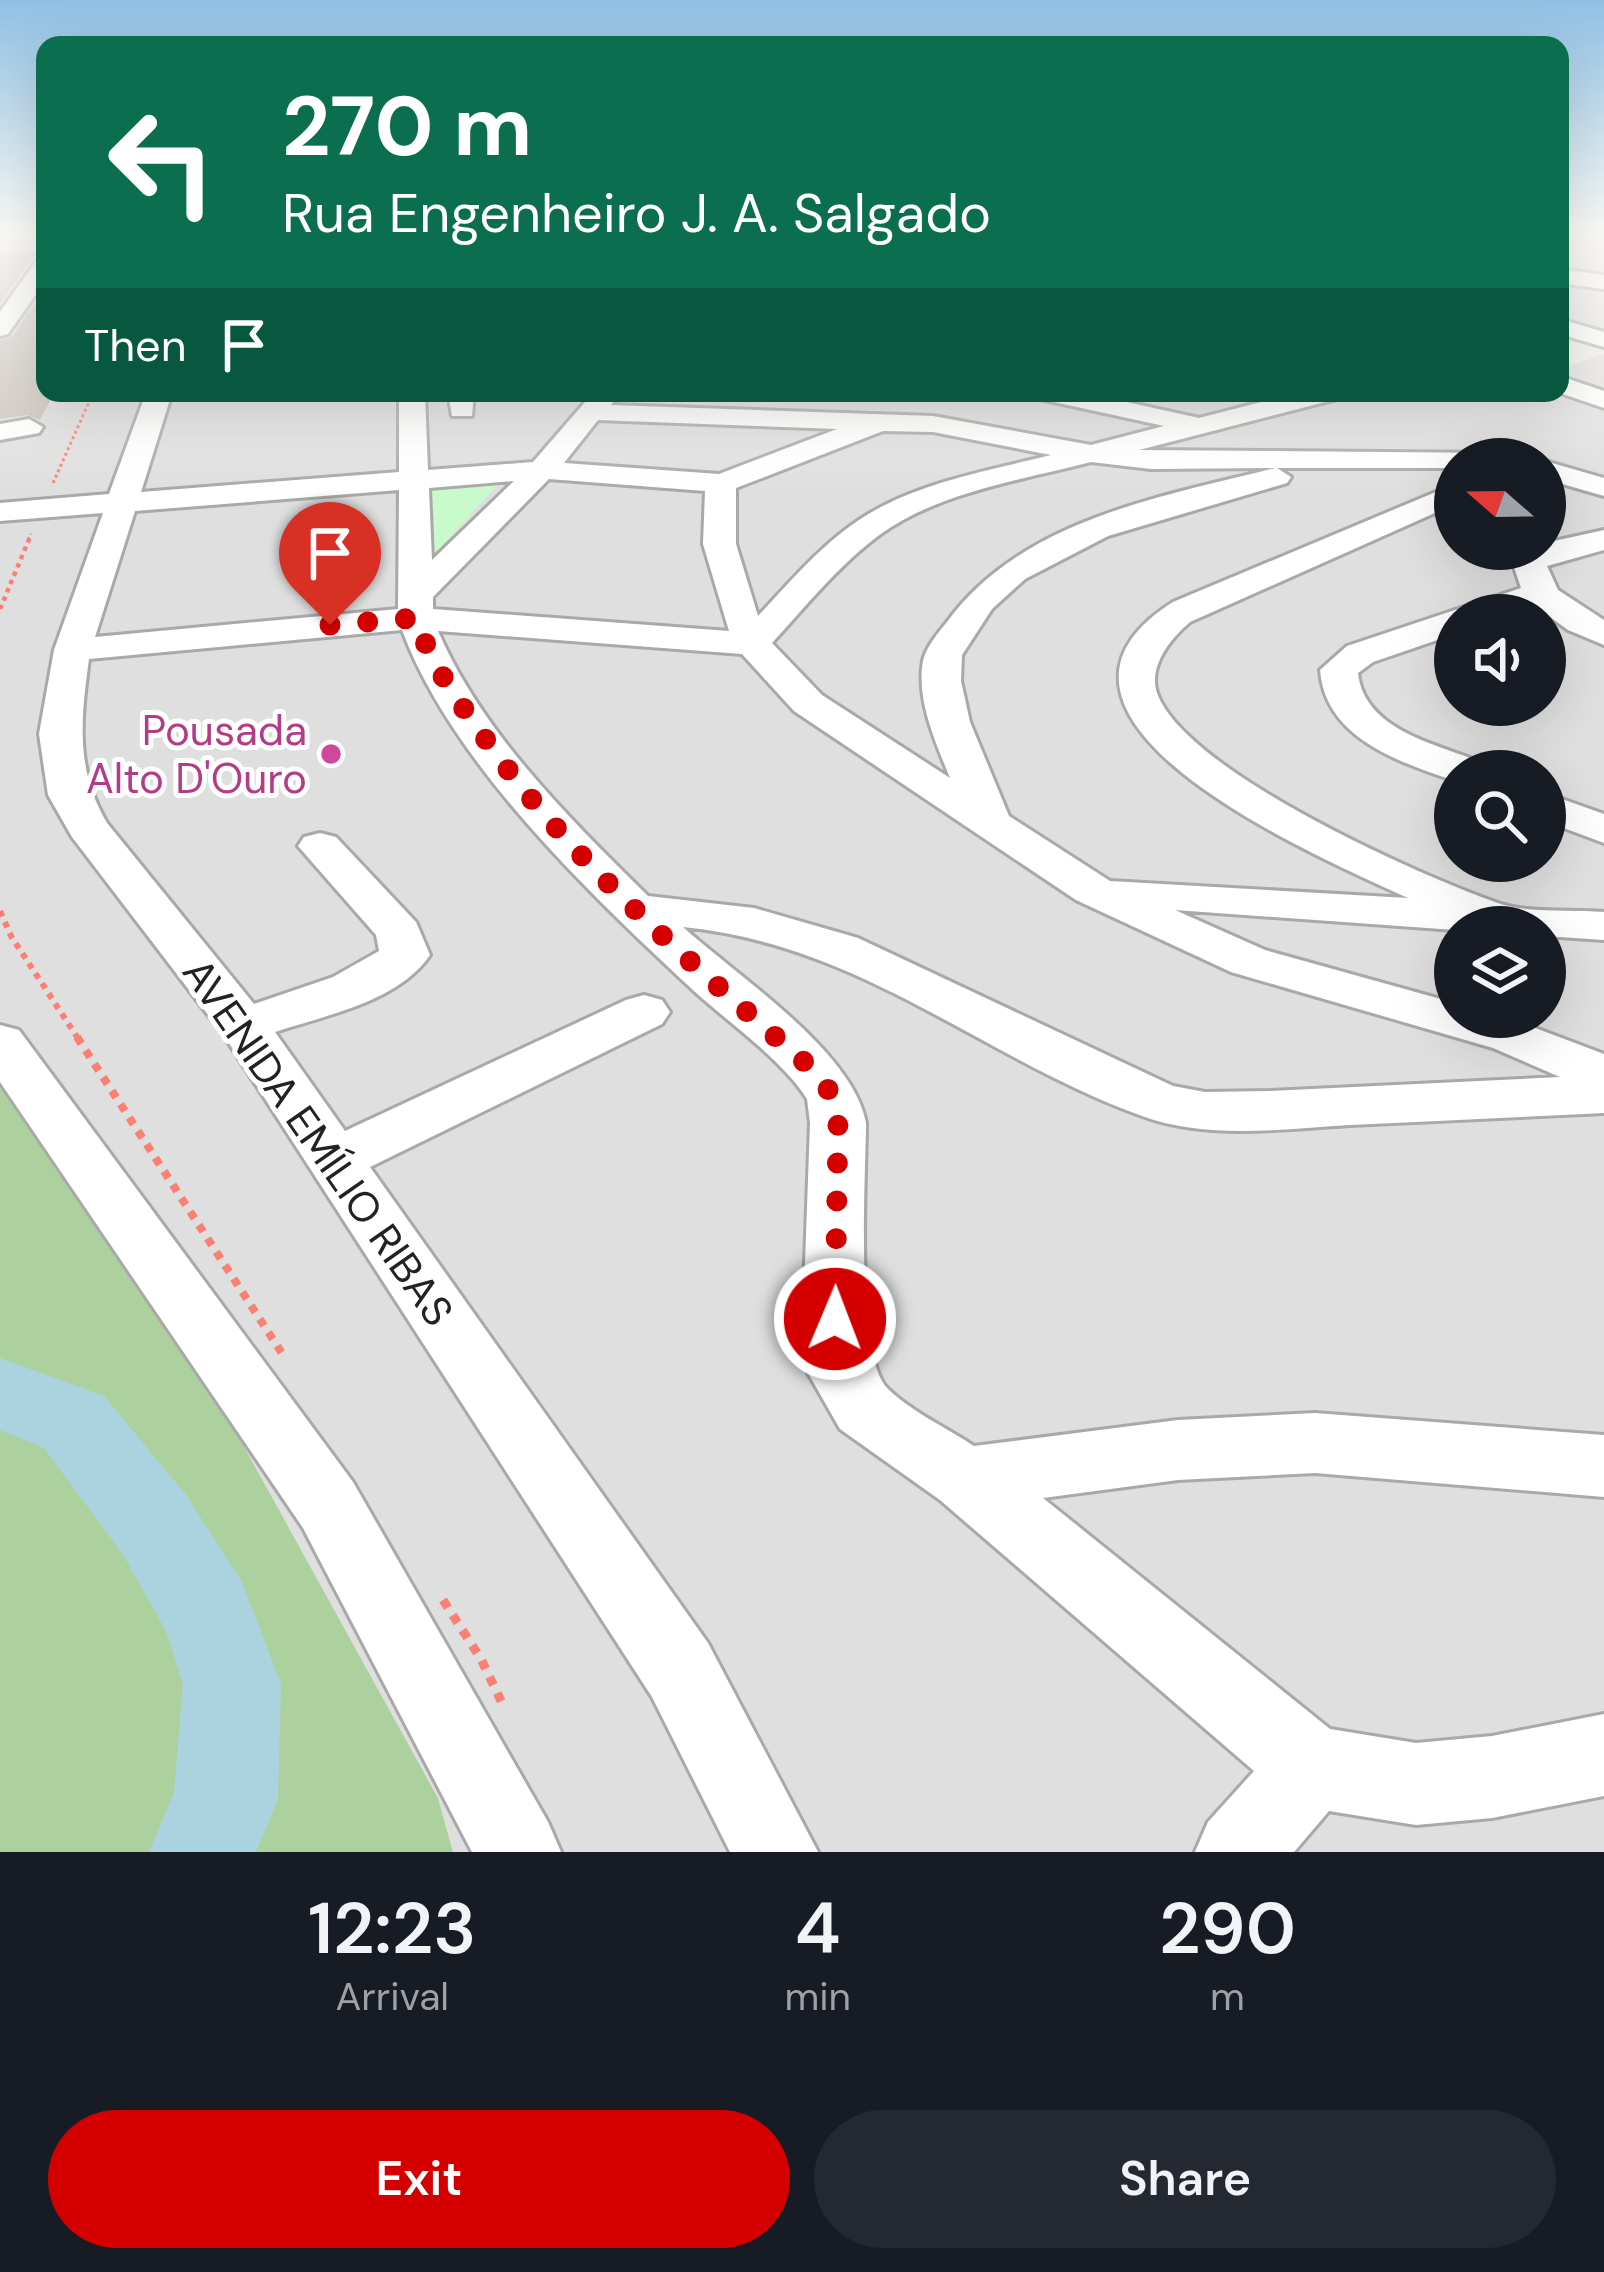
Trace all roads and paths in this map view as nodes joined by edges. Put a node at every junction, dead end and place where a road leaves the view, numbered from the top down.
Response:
1 (1569, 326) edge
2 (1601, 326) edge
3 (1569, 387) edge
4 (1604, 400) edge
5 (156, 402) edge
6 (412, 402) edge
7 (1091, 402) edge
8 (1291, 402) edge
9 (600, 403) edge
10 (874, 411) edge
11 (1198, 425) junction
12 (1086, 453) junction
13 (1335, 459) junction
14 (1434, 459) edge
15 (542, 470) junction
16 (1566, 476) edge
17 (412, 477) junction
18 (722, 483) junction
19 (1601, 486) edge
20 (1434, 501) edge
21 (120, 502) junction
22 (0, 512) edge
23 (1604, 540) edge
24 (425, 582) junction
25 (1540, 593) junction
26 (1537, 594) edge
27 (1434, 629) edge
28 (1604, 634) edge
29 (752, 643) junction
30 (72, 650) junction
31 (1434, 757) edge
32 (1566, 815) edge
33 (989, 820) junction
34 (1604, 830) edge
35 (320, 846) dead end
36 (1092, 890) junction
37 (1465, 906) edge
38 (630, 908) junction
39 (1434, 912) edge
40 (1566, 923) edge
41 (1604, 926) edge
42 (644, 1012) dead end
43 (243, 1025) junction
44 (0, 1042) edge
45 (1604, 1075) edge
46 (1604, 1094) edge
47 (334, 1160) junction
48 (1604, 1466) edge
49 (965, 1478) junction
50 (1604, 1755) edge
51 (1312, 1767) junction
52 (518, 1852) edge
53 (775, 1852) edge
54 (1238, 1852) edge

1 - 2 street
3 - 4 street
5 - 21 street, AVENIDA EMÍLIO RIBAS
6 - 17 street
7 - 11 street
8 - 11 street
9 - 10 street
9 - 15 street
10 - 12 street
10 - 18 street
11 - 12 street
12 - 13 street
12 - 29 street
13 - 14 street
13 - 33 street
15 - 17 street
15 - 18 street
15 - 24 street
16 - 19 street
17 - 21 street
17 - 24 street
18 - 29 street
20 - 37 street
21 - 22 street
21 - 30 street, AVENIDA EMÍLIO RIBAS
23 - 25 street
24 - 29 street
24 - 30 street
24 - 38 street
25 - 26 street
25 - 28 street
27 - 31 street
29 - 33 street
30 - 43 street, AVENIDA EMÍLIO RIBAS
32 - 34 street
33 - 36 street
35 - 43 street
36 - 39 street
36 - 45 street
38 - 46 street
38 - 49 street
40 - 41 street
42 - 47 street
43 - 47 street, AVENIDA EMÍLIO RIBAS
44 - 52 street
47 - 53 street, AVENIDA EMÍLIO RIBAS
48 - 49 street
49 - 51 street
50 - 51 street
51 - 54 street

